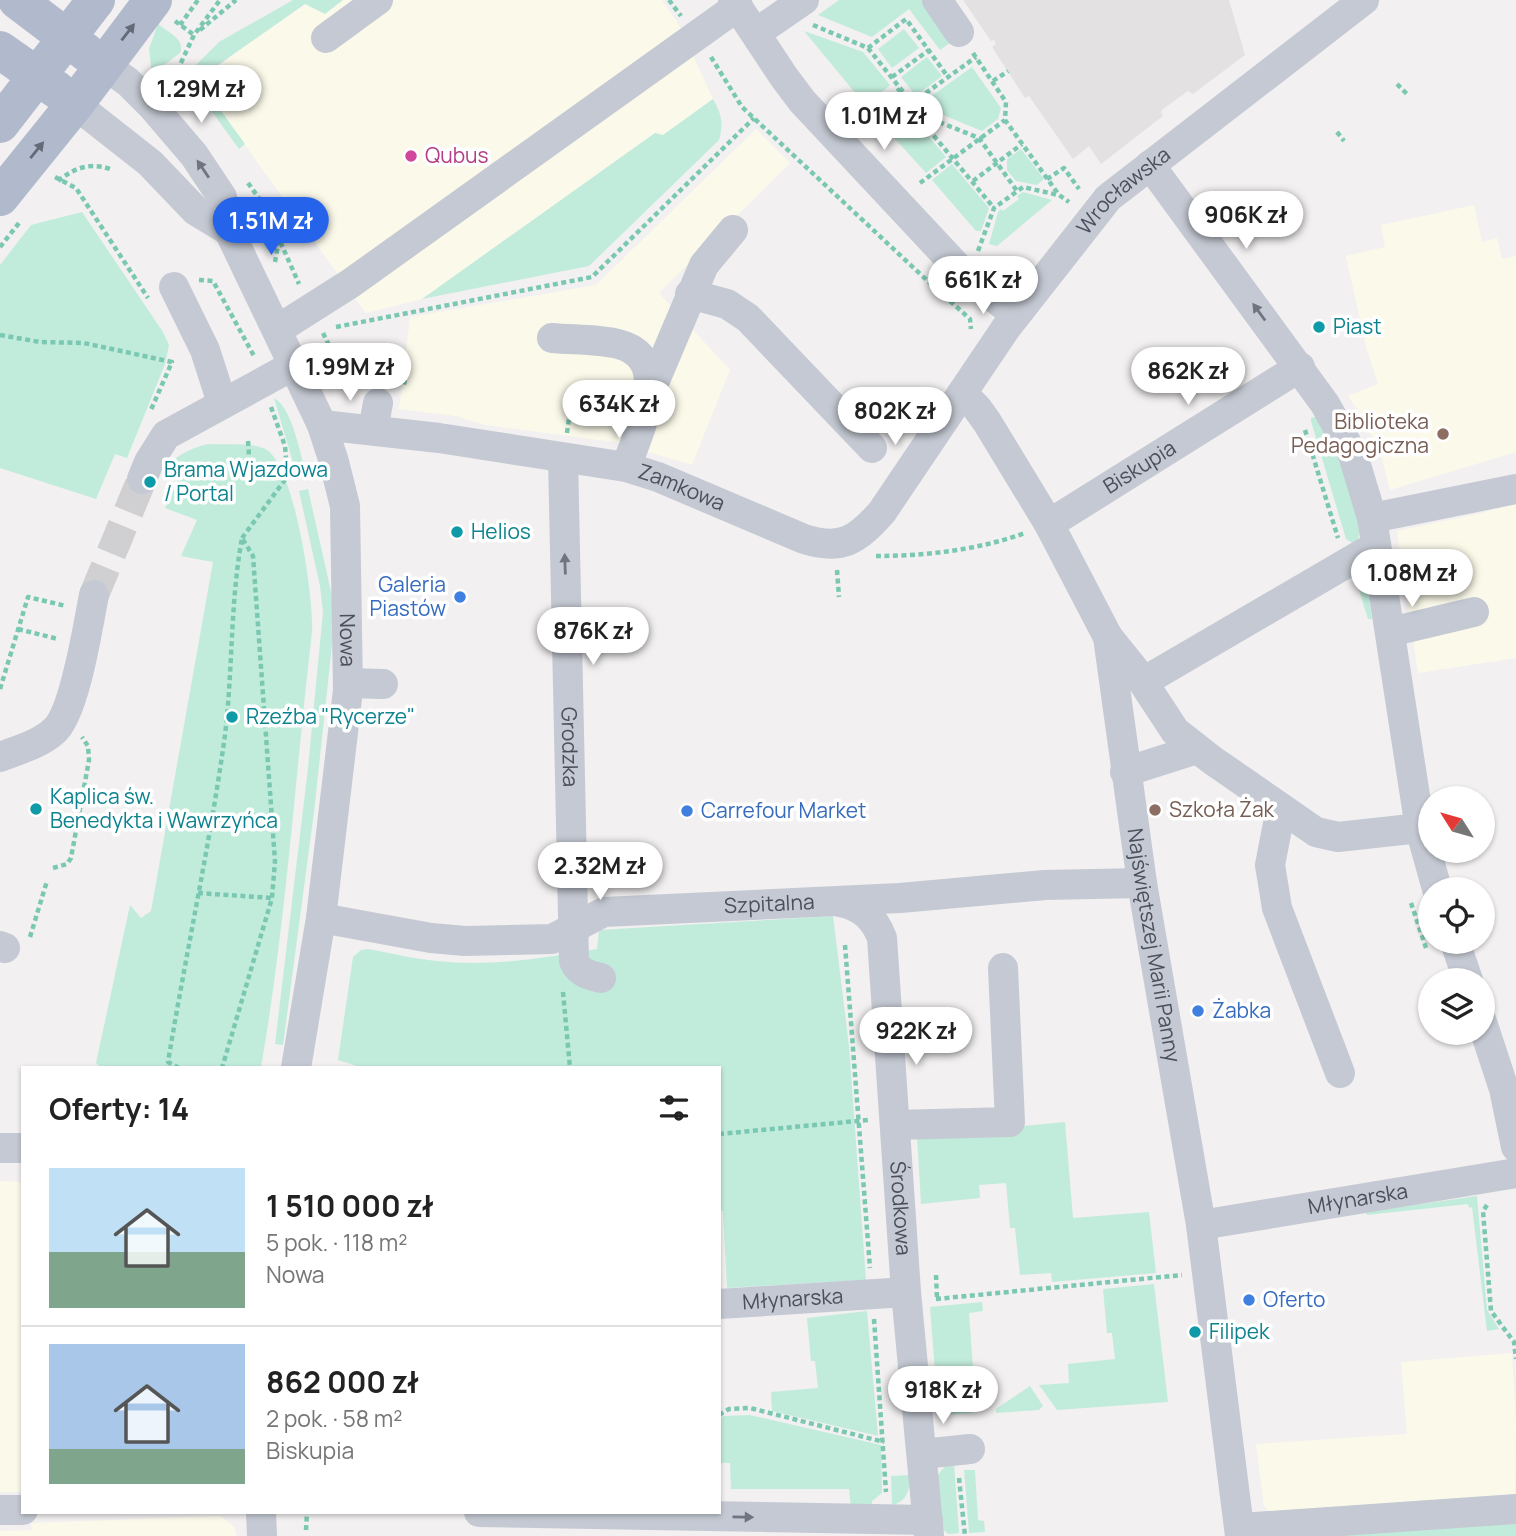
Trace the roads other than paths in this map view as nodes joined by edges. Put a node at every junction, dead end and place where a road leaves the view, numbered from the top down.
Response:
1 (96, 0) edge
2 (153, 0) edge
3 (378, 0) edge
4 (937, 0) edge
5 (1364, 0) edge
6 (21, 1) edge
7 (735, 3) edge
8 (794, 7) edge
9 (959, 32) dead end
10 (756, 33) junction
11 (67, 38) junction
12 (326, 38) dead end
13 (0, 50) edge
14 (103, 64) junction
15 (38, 75) junction
16 (75, 104) junction
17 (0, 124) edge
18 (1150, 164) junction
19 (0, 197) edge
20 (733, 230) dead end
21 (229, 231) junction
22 (161, 293) road end
23 (690, 294) junction
24 (1016, 315) junction
25 (277, 330) junction
26 (552, 338) dead end
27 (294, 365) junction
28 (1300, 367) junction
29 (962, 393) junction
30 (648, 397) junction
31 (222, 403) junction
32 (322, 425) junction
33 (872, 448) dead end
34 (563, 458) junction
35 (626, 467) junction
36 (142, 479) tunnel mouth
37 (1516, 489) edge
38 (1049, 524) junction
39 (1374, 532) junction
40 (870, 542) joint
41 (92, 604) tunnel mouth
42 (1474, 612) dead end
43 (1390, 632) junction
44 (1108, 637) junction
45 (1143, 682) junction
46 (348, 683) junction
47 (383, 684) dead end
48 (1197, 749) junction
49 (0, 757) edge
50 (1125, 772) junction
51 (1273, 803) junction
52 (1418, 815) edge
53 (1418, 828) edge
54 (1142, 883) junction
55 (839, 902) junction
56 (321, 918) junction
57 (575, 928) junction
58 (1003, 968) dead end
59 (588, 971) road end
60 (1490, 1045) edge
61 (296, 1066) edge
62 (1340, 1073) dead end
63 (1513, 1113) edge
64 (895, 1122) junction
65 (0, 1147) edge
66 (21, 1147) edge
67 (1516, 1147) edge
68 (1497, 1176) edge
69 (1201, 1226) junction
70 (925, 1297) junction
71 (721, 1304) edge
72 (970, 1449) dead end
73 (922, 1454) junction
74 (1516, 1508) edge
75 (0, 1510) edge
76 (21, 1510) edge
77 (261, 1514) edge
78 (595, 1514) edge
79 (929, 1528) edge
80 (1240, 1532) edge
81 (262, 1536) edge

1 - 11 main road
14 -> 2 main road
3 - 12 street
4 - 9 street
5 - 18 street, Wrocławska
6 - 11 main road
7 - 10 street
7 - 25 street
8 - 10 street
10 - 24 street
11 - 14 main road
11 - 15 main road
13 - 15 main road
14 - 16 main road
21 -> 14 street, Nowa
15 - 16 main road
15 - 17 main road
19 -> 16 main road
16 - 21 street
18 - 24 street, Wrocławska
28 -> 18 street
20 - 23 street
21 - 25 street, Nowa
22 - 31 street
23 - 30 street
23 - 33 street
24 - 29 street, Wrocławska
25 - 27 street, Nowa
26 - 30 street
27 - 31 street
27 - 32 street, Nowa
28 - 38 street, Biskupia
28 - 39 street
29 - 38 street, Najświętszej Marii Panny
29 - 40 street, Wrocławska
30 - 35 street
31 - 36 street
32 - 34 street, Zamkowa
32 - 46 street, Nowa
34 - 35 street, Zamkowa
57 -> 34 street, Grodzka
35 - 40 street, Zamkowa
37 - 39 street
38 - 44 street, Najświętszej Marii Panny
39 - 43 street
39 - 45 street
41 - 49 street
42 - 43 street
43 - 52 street
44 - 45 street
44 - 50 street, Najświętszej Marii Panny
45 - 48 street
46 - 47 street
46 - 56 street, Nowa
48 - 50 street
48 - 51 street
50 - 54 street, Najświętszej Marii Panny
51 - 53 street
51 - 62 street
54 - 55 street, Szpitalna
54 - 69 street, Najświętszej Marii Panny
55 - 57 street, Szpitalna
55 - 64 street, Środkowa
56 - 57 street, Szpitalna
56 - 61 street, Nowa
57 - 59 street, Grodzka
58 - 64 street
60 - 63 street
63 - 67 street
64 - 70 street, Środkowa
65 - 66 street
68 - 69 street, Młynarska
69 - 80 street, Najświętszej Marii Panny
70 - 71 street, Młynarska
70 - 73 street, Środkowa
72 - 73 street
73 - 79 street, Środkowa
74 - 80 street
75 - 76 street
77 - 81 street
78 -> 79 street

